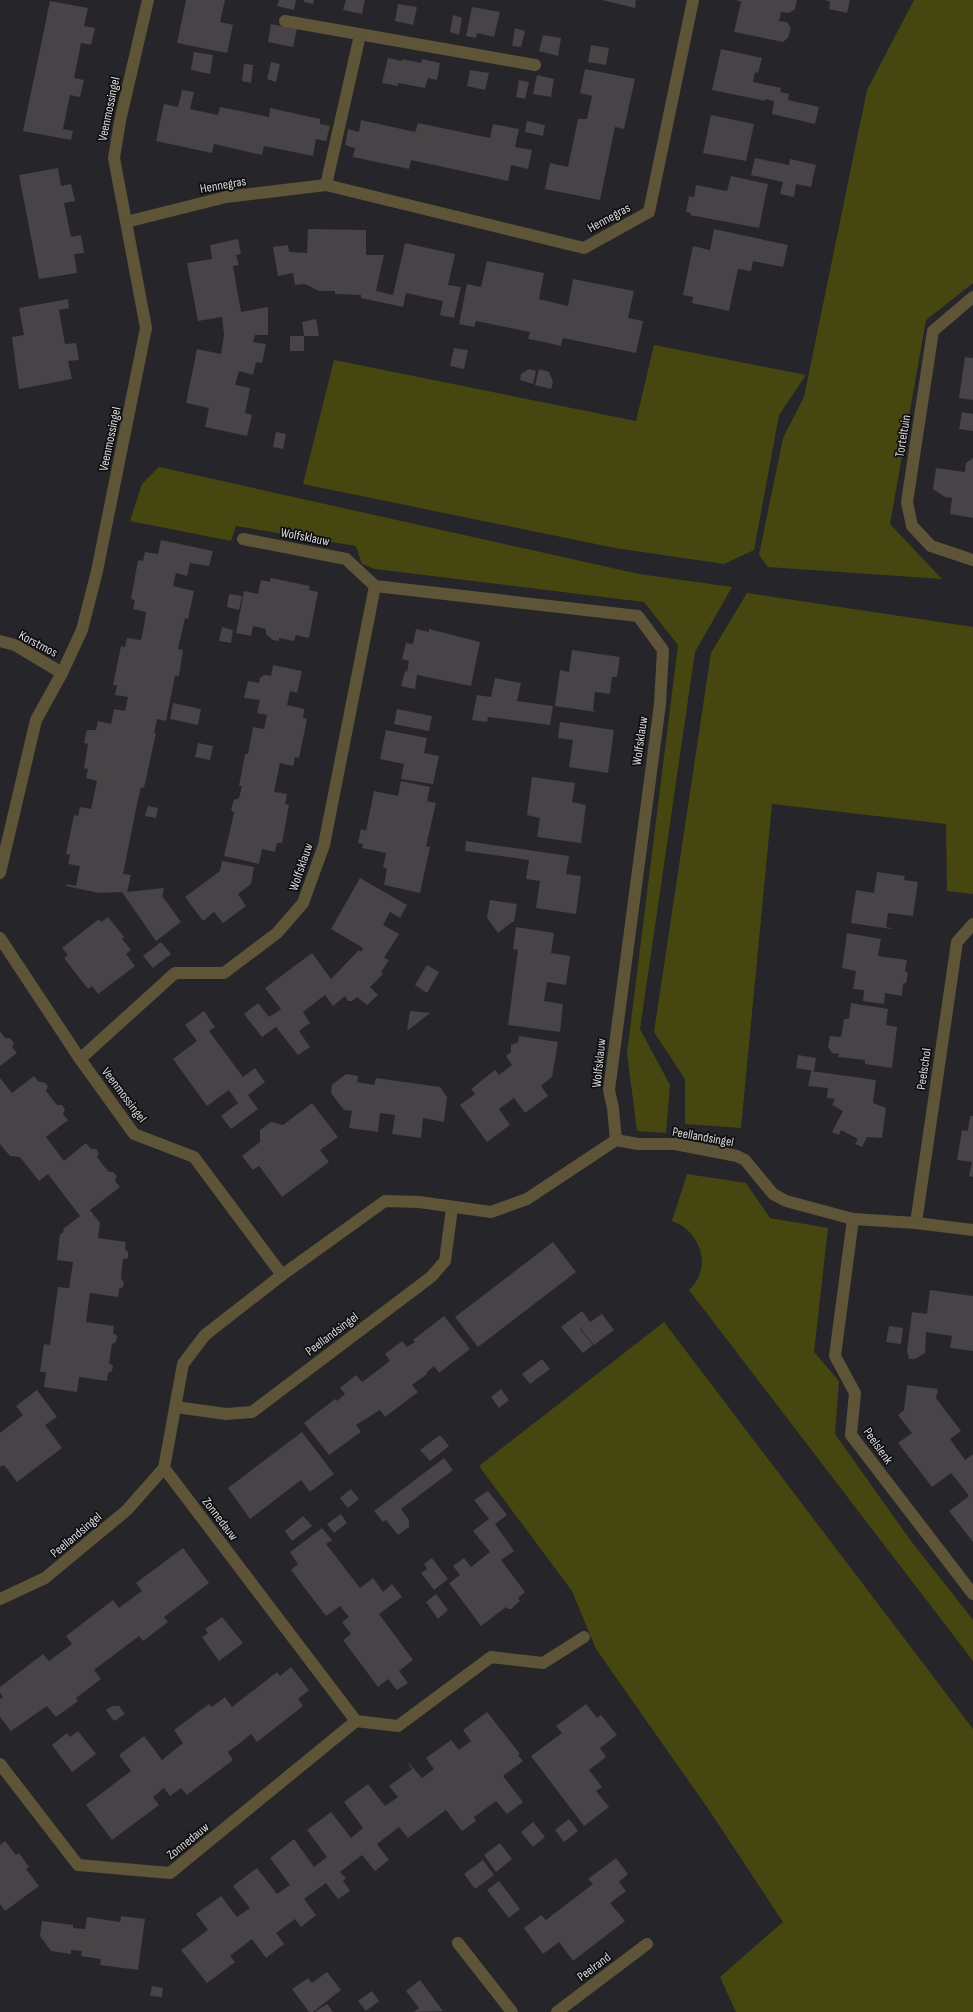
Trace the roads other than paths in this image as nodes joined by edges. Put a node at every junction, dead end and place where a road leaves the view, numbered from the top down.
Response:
1 (148, 0) edge
2 (693, 0) edge
3 (285, 22) dead end
4 (360, 35) junction
5 (535, 65) dead end
6 (326, 185) junction
7 (126, 222) junction
8 (973, 297) edge
9 (243, 539) dead end
10 (973, 560) edge
11 (375, 586) junction
12 (0, 642) edge
13 (62, 673) junction
14 (0, 873) edge
15 (973, 924) edge
16 (1, 945) edge
17 (80, 1059) junction
18 (616, 1140) junction
19 (452, 1208) junction
20 (853, 1219) junction
21 (916, 1222) junction
22 (973, 1230) edge
23 (282, 1275) junction
24 (176, 1407) junction
25 (164, 1468) junction
26 (973, 1594) edge
27 (0, 1599) edge
28 (584, 1637) dead end
29 (356, 1721) junction
30 (0, 1764) edge
31 (458, 1943) dead end
32 (647, 1944) dead end
33 (512, 2012) edge
34 (557, 2012) edge

1 - 7 street, Veenmossingel
2 - 6 street, Hennegras
3 - 4 street
4 - 5 street
4 - 6 street
6 - 7 street, Hennegras
7 - 13 street, Veenmossingel
8 - 10 street, Torteltuin
9 - 11 street, Wolfsklauw
11 - 17 street, Wolfsklauw
11 - 18 street, Wolfsklauw
12 - 13 street, Korstmos
13 - 14 street, Veenmossingel
15 - 21 street, Peelschol
16 - 17 street, Veenmossingel
17 - 23 street, Veenmossingel
18 - 19 street
18 - 20 street, Peellandsingel
19 - 23 street
19 - 24 street, Peellandsingel
20 - 21 street, Peellandsingel
20 - 26 street, Peelslenk
21 - 22 street, Peellandsingel
23 - 24 street
24 - 25 street
25 - 27 street, Peellandsingel
25 - 29 street, Zonnedauw
28 - 29 street
29 - 30 street, Zonnedauw
31 - 33 street
32 - 34 street, Peelrand

